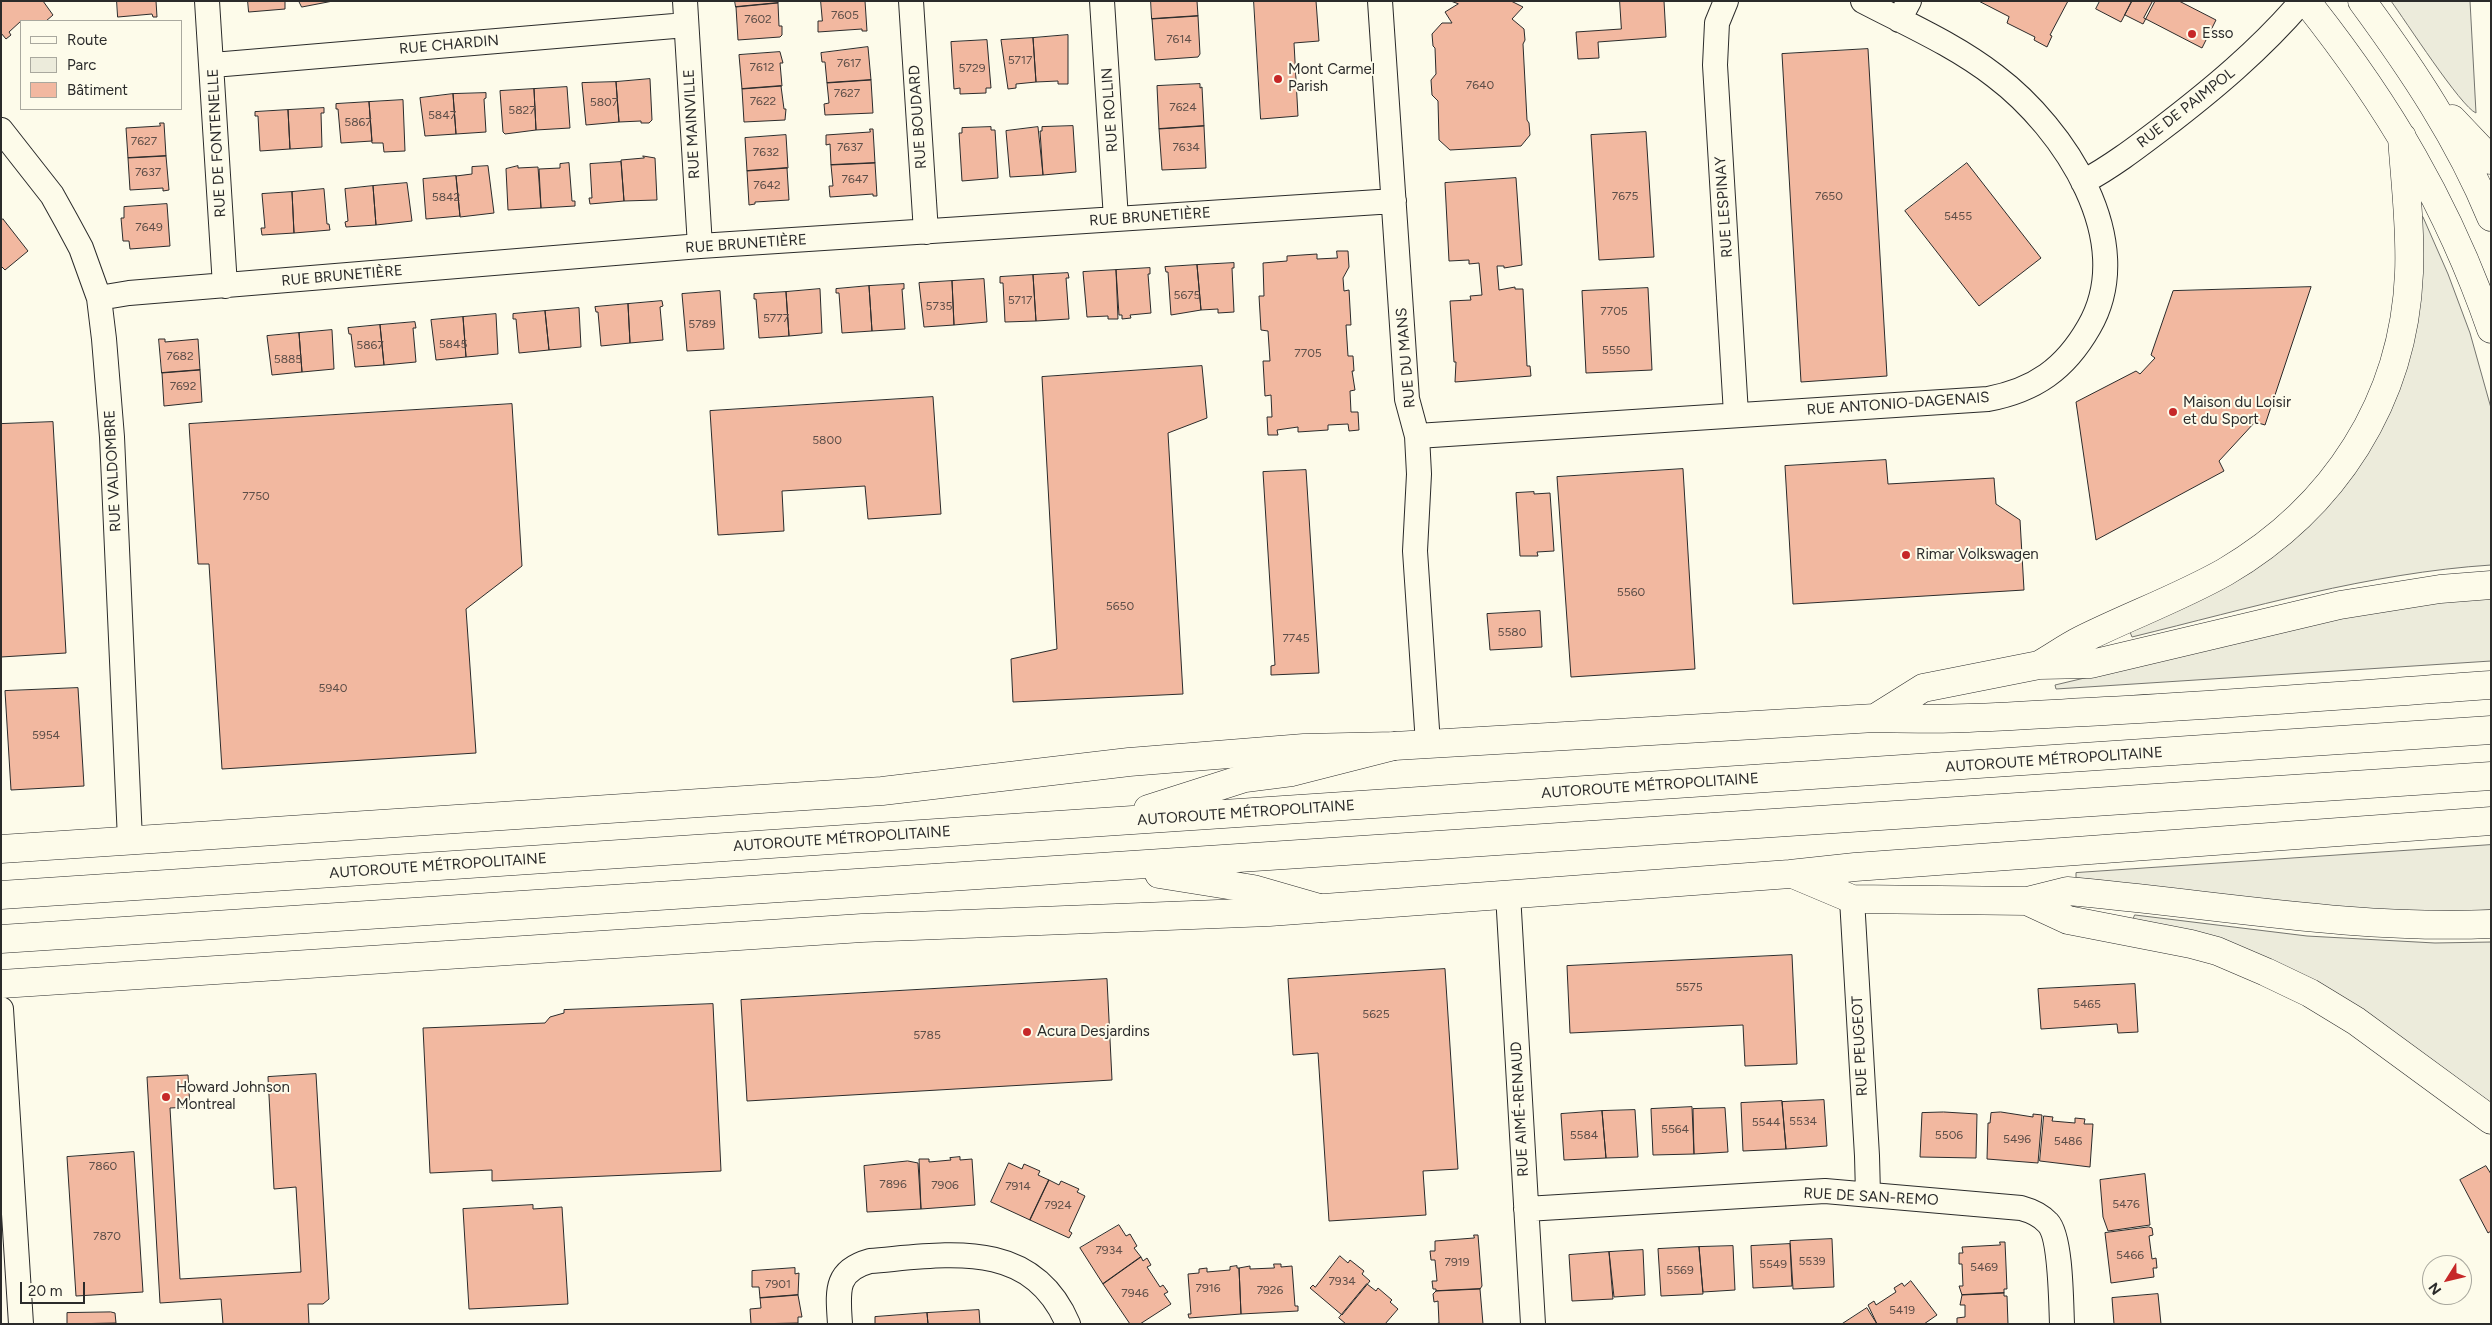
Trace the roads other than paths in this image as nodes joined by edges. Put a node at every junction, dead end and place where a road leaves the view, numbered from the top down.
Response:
1 (207, 1) edge
2 (685, 1) edge
3 (911, 1) edge
4 (1102, 1) edge
5 (1380, 1) edge
6 (1726, 1) edge
7 (1863, 1) edge
8 (2302, 1) edge
9 (2306, 1) edge
10 (2362, 1) edge
11 (1904, 10) edge
12 (686, 25) junction
13 (212, 64) junction
14 (2427, 93) junction
15 (2402, 137) junction
16 (5, 143) edge
17 (2491, 160) edge
18 (2083, 182) junction
19 (1394, 201) junction
20 (2491, 217) edge
21 (1116, 219) junction
22 (926, 232) junction
23 (700, 246) junction
24 (225, 286) junction
25 (99, 298) junction
26 (2491, 330) edge
27 (1736, 414) junction
28 (1417, 436) junction
29 (2491, 585) edge
30 (2039, 665) junction
31 (2491, 685) edge
32 (1874, 718) junction
33 (2491, 730) edge
34 (1428, 744) junction
35 (1394, 746) junction
36 (2491, 776) edge
37 (2491, 821) edge
38 (1103, 822) junction
39 (130, 840) junction
40 (1, 849) edge
41 (1110, 866) junction
42 (1790, 874) junction
43 (1508, 894) junction
44 (1, 895) edge
45 (1852, 898) junction
46 (2027, 901) junction
47 (1319, 908) junction
48 (2491, 924) edge
49 (1, 939) edge
50 (1, 984) edge
51 (1, 1009) edge
52 (2491, 1120) edge
53 (1868, 1194) junction
54 (1526, 1209) junction
55 (839, 1312) edge
56 (21, 1324) edge
57 (1068, 1324) edge
58 (1533, 1324) edge
59 (2062, 1324) edge

1 - 13 street, RUE DE FONTENELLE
2 - 12 street, RUE MAINVILLE
3 - 22 street, RUE BOUDARD
4 - 21 street, RUE ROLLIN
5 - 19 street, RUE DU MANS
6 - 27 street, RUE LESPINAY
7 - 11 street, RUE ANTONIO-DAGENAIS
8 - 18 street, RUE DE PAIMPOL
9 - 15 main road
10 - 14 main road
11 - 18 street, RUE ANTONIO-DAGENAIS
12 - 13 street, RUE CHARDIN
12 - 23 street, RUE MAINVILLE
13 - 24 street, RUE DE FONTENELLE
14 - 17 main road
14 - 20 main road
15 - 26 main road
15 - 30 main road
16 - 25 street, RUE VALDOMBRE
18 - 27 street, RUE ANTONIO-DAGENAIS
19 - 21 street, RUE BRUNETIÈRE
19 - 28 street, RUE DU MANS
21 - 22 street, RUE BRUNETIÈRE
22 - 23 street, RUE BRUNETIÈRE
23 - 24 street, RUE BRUNETIÈRE
24 - 25 street, RUE BRUNETIÈRE
25 - 39 street, RUE VALDOMBRE
27 - 28 street, RUE ANTONIO-DAGENAIS
28 - 34 street, RUE DU MANS
29 - 30 main road
30 - 32 main road
31 - 32 main road
32 - 34 main road
33 - 38 main road, AUTOROUTE MÉTROPOLITAINE
34 - 35 main road
35 - 38 main road
35 - 39 main road
36 - 41 main road
37 - 42 main road
38 - 44 main road, AUTOROUTE MÉTROPOLITAINE
39 - 40 main road
41 - 47 main road
41 - 49 main road
42 - 43 main road
42 - 45 main road
43 - 47 main road
43 - 54 street, RUE AIMÉ-RENAUD
45 - 46 main road
45 - 53 street, RUE PEUGEOT
46 - 48 main road
46 - 52 main road
47 - 50 main road
51 - 56 street
53 - 54 street, RUE DE SAN-REMO
53 - 59 street, RUE DE SAN-REMO
54 - 58 street, RUE AIMÉ-RENAUD
55 - 57 street

